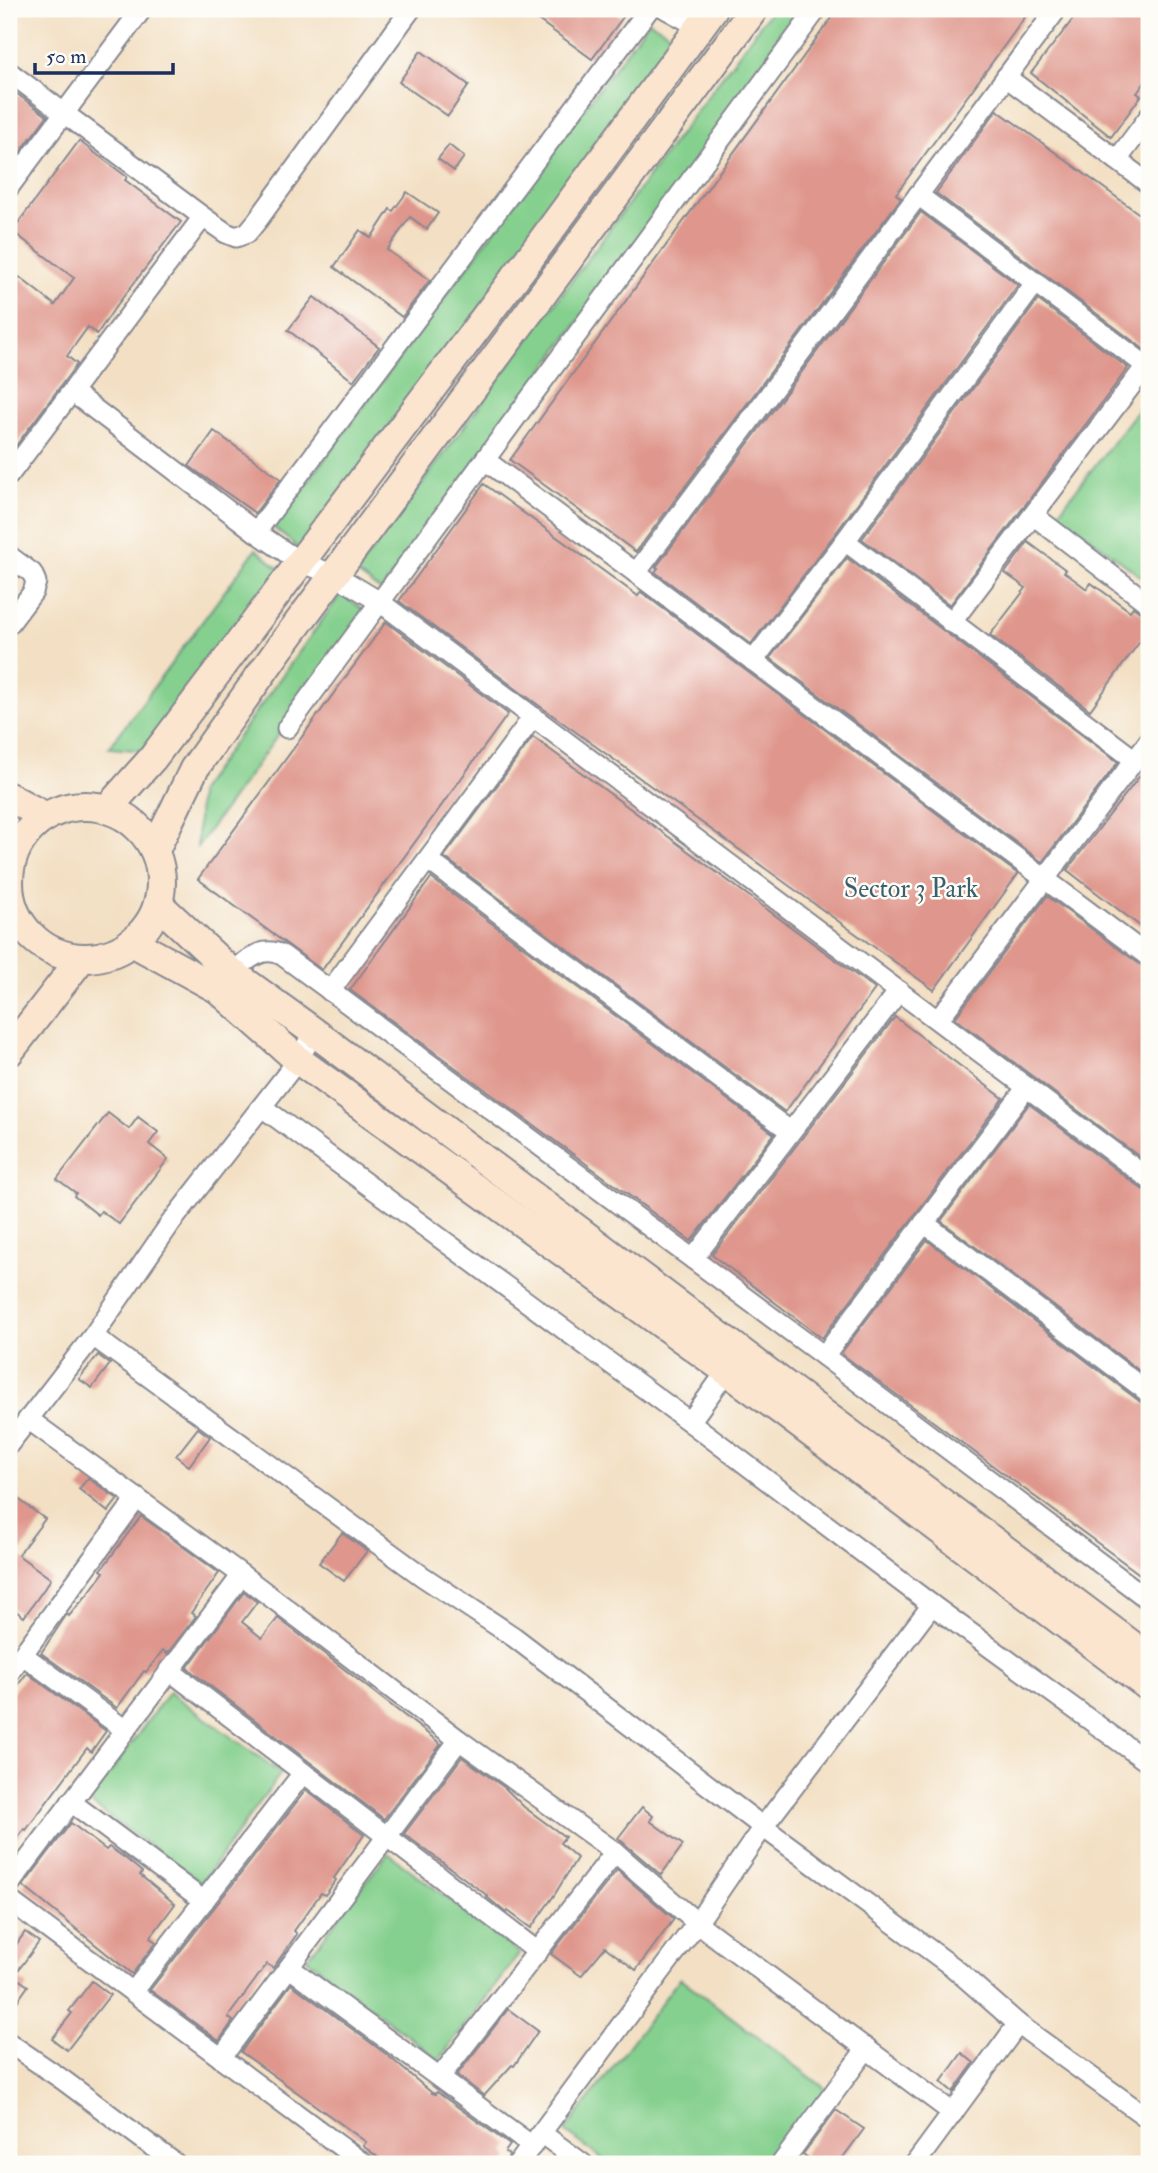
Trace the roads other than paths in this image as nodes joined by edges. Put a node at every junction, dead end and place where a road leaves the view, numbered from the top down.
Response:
1 (142, 9) edge
2 (411, 9) edge
3 (649, 9) edge
4 (666, 9) edge
5 (754, 9) edge
6 (817, 9) edge
7 (1057, 9) edge
8 (706, 18) edge
9 (9, 72) edge
10 (1006, 77) junction
11 (65, 113) junction
12 (1149, 117) edge
13 (1117, 160) junction
14 (1149, 184) edge
15 (9, 187) edge
16 (918, 195) junction
17 (203, 217) junction
18 (1035, 282) junction
19 (1148, 367) edge
20 (72, 392) junction
21 (485, 460) junction
22 (9, 475) edge
23 (1033, 515) junction
24 (256, 532) junction
25 (845, 541) junction
26 (9, 556) edge
27 (300, 562) junction
28 (636, 573) junction
29 (335, 575) junction
30 (380, 602) junction
31 (1149, 604) edge
32 (951, 623) junction
33 (9, 624) edge
34 (753, 661) junction
35 (533, 717) junction
36 (287, 728) dead end
37 (1149, 741) edge
38 (1135, 760) junction
39 (9, 797) edge
40 (107, 808) junction
41 (46, 817) junction
42 (155, 850) junction
43 (11, 853) edge
44 (428, 860) junction
45 (1045, 879) junction
46 (158, 904) junction
47 (12, 920) edge
48 (132, 942) junction
49 (1149, 957) edge
50 (81, 959) junction
51 (231, 972) junction
52 (330, 990) junction
53 (899, 991) junction
54 (938, 1020) junction
55 (314, 1032) junction
56 (9, 1052) edge
57 (298, 1060) junction
58 (1027, 1087) junction
59 (262, 1107) junction
60 (790, 1131) junction
61 (1149, 1179) edge
62 (924, 1223) junction
63 (693, 1259) junction
64 (93, 1336) junction
65 (824, 1356) junction
66 (726, 1372) junction
67 (1149, 1393) edge
68 (28, 1419) junction
69 (690, 1422) junction
70 (9, 1444) edge
71 (137, 1498) junction
72 (242, 1575) junction
73 (1149, 1600) edge
74 (932, 1605) junction
75 (23, 1655) junction
76 (1149, 1658) edge
77 (169, 1670) junction
78 (9, 1673) edge
79 (1149, 1688) edge
80 (124, 1730) junction
81 (459, 1740) junction
82 (1149, 1763) edge
83 (303, 1773) junction
84 (71, 1802) junction
85 (762, 1827) junction
86 (387, 1837) junction
87 (615, 1852) junction
88 (9, 1885) edge
89 (9, 1900) edge
90 (204, 1901) junction
91 (696, 1923) junction
92 (538, 1952) junction
93 (290, 1968) junction
94 (133, 1992) junction
95 (1018, 2024) junction
96 (9, 2043) edge
97 (867, 2048) junction
98 (221, 2058) junction
99 (440, 2077) junction
100 (953, 2113) junction
101 (1149, 2119) edge
102 (537, 2140) junction
103 (176, 2164) edge
104 (364, 2164) edge
105 (518, 2164) edge
106 (583, 2164) edge
107 (781, 2164) edge
108 (915, 2164) edge

1 - 11 street
2 - 17 street
3 - 24 street
4 - 8 street
5 - 29 street
6 - 21 street
7 - 10 street
8 - 27 street
9 - 11 street
10 - 13 street
10 - 16 street
11 - 15 street
11 - 17 street
12 - 13 street
13 - 14 street
16 - 18 street
16 - 28 street
17 - 20 street
18 - 19 street
18 - 25 street
19 - 23 street
20 - 22 street
20 - 24 street
21 - 28 street
21 - 30 street
23 - 31 street
23 - 32 street
24 - 27 street
25 - 32 street
25 - 34 street
26 - 33 street
27 - 29 street
27 - 40 street
28 - 34 street
29 - 30 street
29 - 42 street
30 - 35 street
30 - 36 street
32 - 38 street
34 - 45 street
35 - 44 street
35 - 53 street
37 - 38 street
38 - 45 street
39 - 41 street
40 - 41 street
40 - 42 street
41 - 43 street
42 - 46 street
43 - 47 street
44 - 52 street
44 - 60 street
45 - 49 street
45 - 54 street
46 - 48 street
46 - 51 street
47 - 50 street
48 - 50 street
48 - 57 street
50 - 56 street
51 - 52 street
51 - 55 street
52 - 63 street
53 - 54 street
53 - 60 street
54 - 58 street
55 - 57 street
55 - 76 street
57 - 59 street
57 - 66 street
58 - 61 street
58 - 62 street
59 - 64 street
59 - 69 street
60 - 63 street
62 - 65 street
62 - 67 street
63 - 65 street
64 - 68 street
64 - 85 street
65 - 73 street
66 - 69 street
66 - 79 street
68 - 70 street
68 - 71 street
69 - 74 street
71 - 72 street
71 - 75 street
72 - 77 street
72 - 81 street
74 - 82 street
74 - 85 street
75 - 78 street
75 - 80 street
77 - 80 street
77 - 83 street
80 - 84 street
81 - 86 street
81 - 87 street
83 - 86 street
83 - 90 street
84 - 88 street
84 - 90 street
85 - 91 street
85 - 95 street
86 - 92 street
86 - 93 street
87 - 91 street
87 - 92 street
89 - 94 street
90 - 94 street
91 - 97 street
91 - 102 street
92 - 99 street
93 - 98 street
93 - 99 street
94 - 98 street
95 - 100 street
95 - 101 street
96 - 103 street
97 - 100 street
97 - 107 street
98 - 104 street
99 - 102 street
100 - 108 street
102 - 105 street
102 - 106 street

